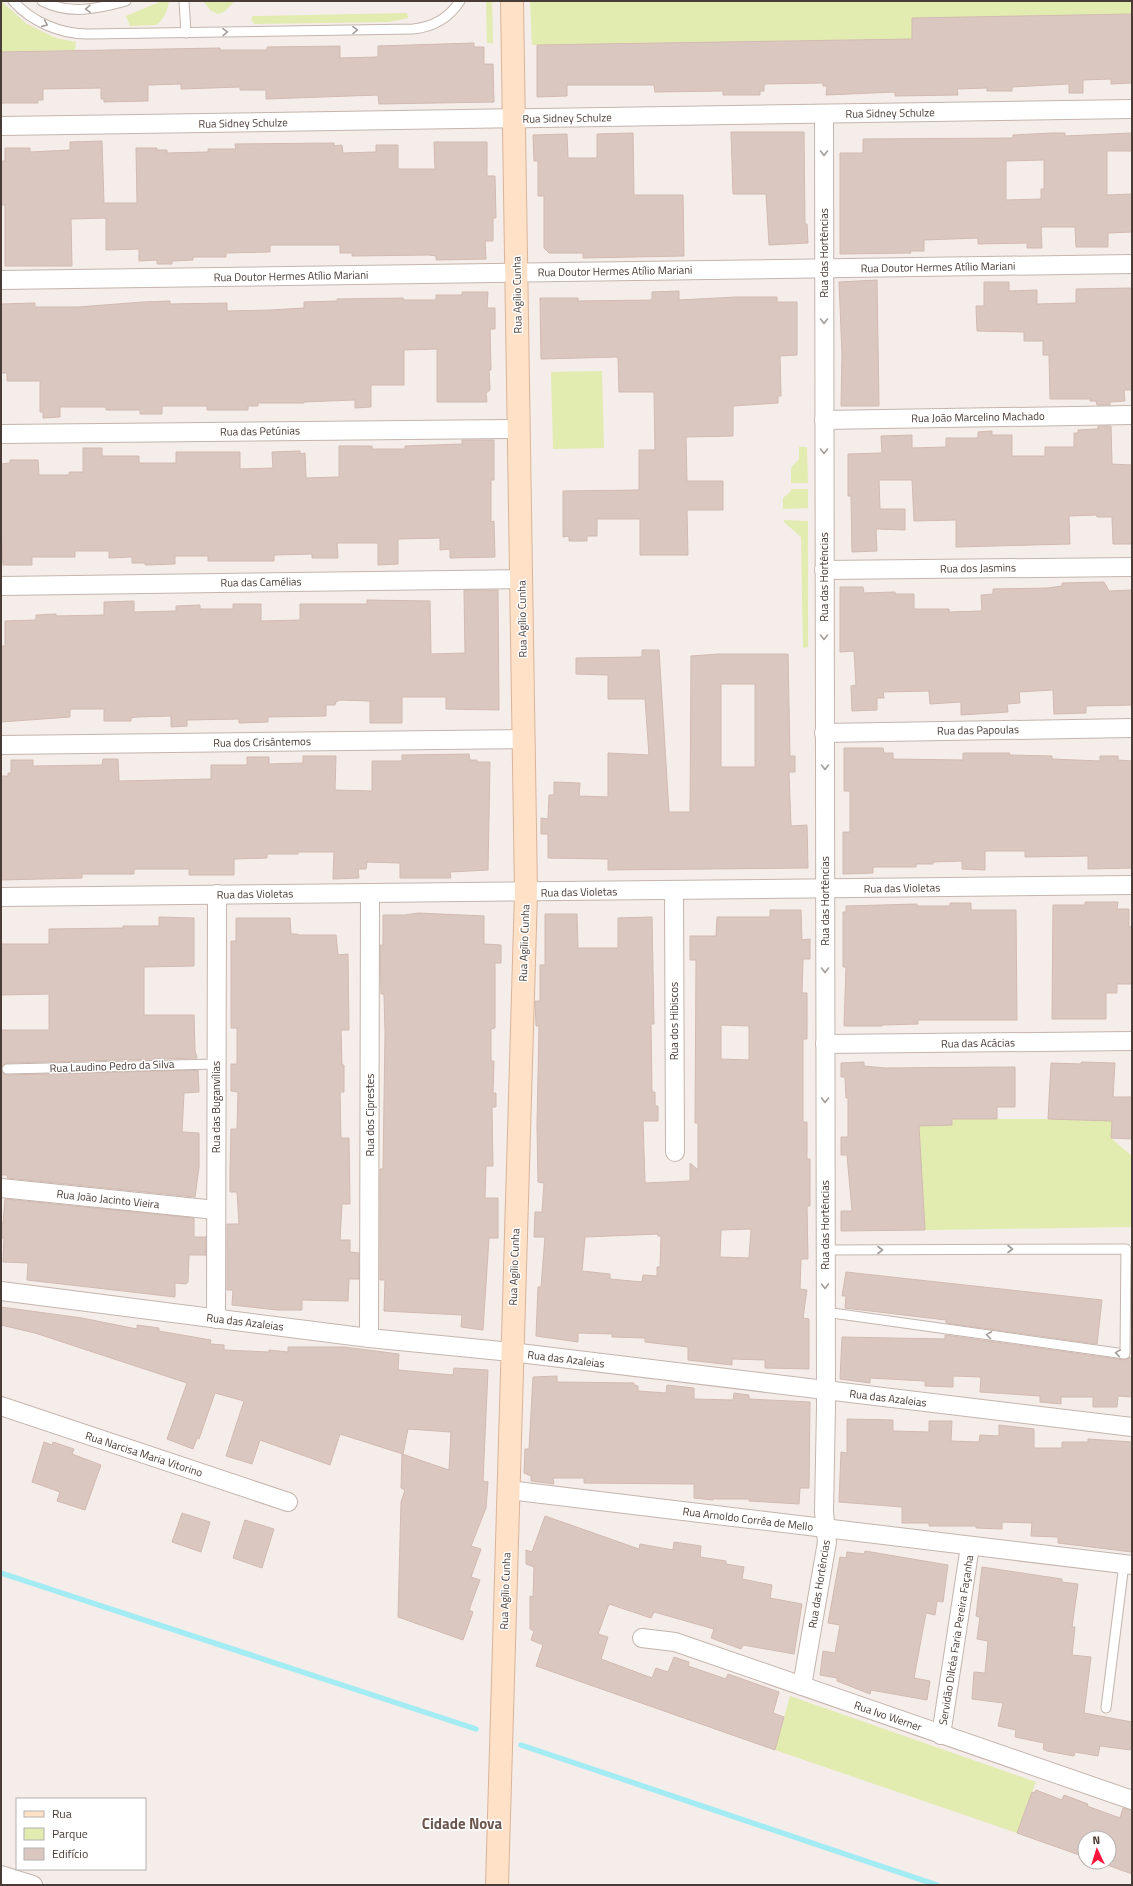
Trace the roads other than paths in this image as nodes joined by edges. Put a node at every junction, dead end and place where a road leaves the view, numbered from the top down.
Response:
1 (13, 1) edge
2 (42, 1) edge
3 (126, 1) edge
4 (184, 1) edge
5 (460, 1) edge
6 (512, 1) edge
7 (186, 33) junction
8 (1132, 109) edge
9 (824, 114) junction
10 (515, 119) junction
11 (1, 126) edge
12 (1132, 264) edge
13 (824, 268) junction
14 (517, 273) junction
15 (1, 280) edge
16 (1132, 415) edge
17 (824, 420) junction
18 (519, 429) junction
19 (1, 434) edge
20 (1132, 566) edge
21 (824, 570) junction
22 (521, 579) junction
23 (1, 586) edge
24 (1132, 728) edge
25 (824, 733) junction
26 (524, 739) junction
27 (1, 745) edge
28 (1132, 885) edge
29 (825, 889) junction
30 (674, 891) junction
31 (526, 892) junction
32 (370, 893) junction
33 (217, 894) junction
34 (1, 897) edge
35 (1132, 1041) edge
36 (825, 1044) junction
37 (216, 1064) junction
38 (8, 1069) dead end
39 (675, 1152) dead end
40 (1, 1188) edge
41 (216, 1210) junction
42 (825, 1250) junction
43 (1, 1291) edge
44 (825, 1312) junction
45 (216, 1319) junction
46 (369, 1338) junction
47 (512, 1352) junction
48 (826, 1390) junction
49 (1, 1406) edge
50 (1132, 1427) edge
51 (508, 1490) junction
52 (288, 1502) dead end
53 (826, 1528) junction
54 (970, 1546) junction
55 (1128, 1565) edge
56 (642, 1638) dead end
57 (802, 1686) junction
58 (1106, 1708) dead end
59 (942, 1735) junction
60 (1132, 1800) edge
61 (1, 1875) edge
62 (33, 1885) edge
63 (497, 1885) edge

1 -> 7 lane
3 -> 2 lane
4 - 7 lane
7 -> 5 lane
6 - 10 main road, Rua Agílio Cunha
8 - 9 street, Rua Sidney Schulze
9 - 10 street, Rua Sidney Schulze
9 -> 13 street, Rua das Hortências
10 - 11 street, Rua Sidney Schulze
10 - 14 main road, Rua Agílio Cunha
12 - 13 street, Rua Doutor Hermes Atílio Mariani
13 - 14 street, Rua Doutor Hermes Atílio Mariani
13 -> 17 street, Rua das Hortências
14 - 15 street, Rua Doutor Hermes Atílio Mariani
14 - 18 main road, Rua Agílio Cunha
16 - 17 street, Rua João Marcelino Machado
17 -> 21 street, Rua das Hortências
18 - 19 street, Rua das Petúnias
18 - 22 main road, Rua Agílio Cunha
20 - 21 street, Rua dos Jasmins
21 -> 25 street, Rua das Hortências
22 - 23 street, Rua das Camélias
22 - 26 main road, Rua Agílio Cunha
24 - 25 street, Rua das Papoulas
25 -> 29 street, Rua das Hortências
26 - 27 street, Rua dos Crisântemos
26 - 31 main road, Rua Agílio Cunha
28 - 29 street, Rua das Violetas
29 - 30 street, Rua das Violetas
29 -> 36 street, Rua das Hortências
30 - 31 street, Rua das Violetas
30 - 39 street, Rua dos Hibiscos
31 - 32 street, Rua das Violetas
31 - 47 main road, Rua Agílio Cunha
32 - 33 street, Rua das Violetas
32 - 46 street, Rua dos Ciprestes
33 - 34 street, Rua das Violetas
33 - 37 street, Rua das Buganvílias
35 - 36 street, Rua das Acácias
36 -> 42 street, Rua das Hortências
37 - 38 lane, Rua Laudino Pedro da Silva
37 - 41 street, Rua das Buganvílias
40 - 41 street, Rua João Jacinto Vieira
41 - 45 street, Rua das Buganvílias
42 -> 44 street, Rua das Hortências
42 -> 44 lane
43 - 45 street, Rua das Azaleias
44 - 48 street, Rua das Hortências
45 - 46 street, Rua das Azaleias
46 - 47 street, Rua das Azaleias
47 - 48 street, Rua das Azaleias
47 - 51 main road, Rua Agílio Cunha
48 - 50 street, Rua das Azaleias
48 - 53 street, Rua das Hortências
49 - 52 street, Rua Narcisa Maria Vitorino
51 - 53 street, Rua Arnoldo Corrêa de Mello
51 - 63 main road, Rua Agílio Cunha
53 - 54 street, Rua Arnoldo Corrêa de Mello
53 - 57 street, Rua das Hortências
54 - 55 street, Rua Arnoldo Corrêa de Mello
54 - 59 street, Servidão Dilcéa Faria Pereira Façanha
55 - 58 lane
56 - 57 street, Rua Ivo Werner
57 - 59 street, Rua Ivo Werner
59 - 60 street, Rua Ivo Werner
61 - 62 street

